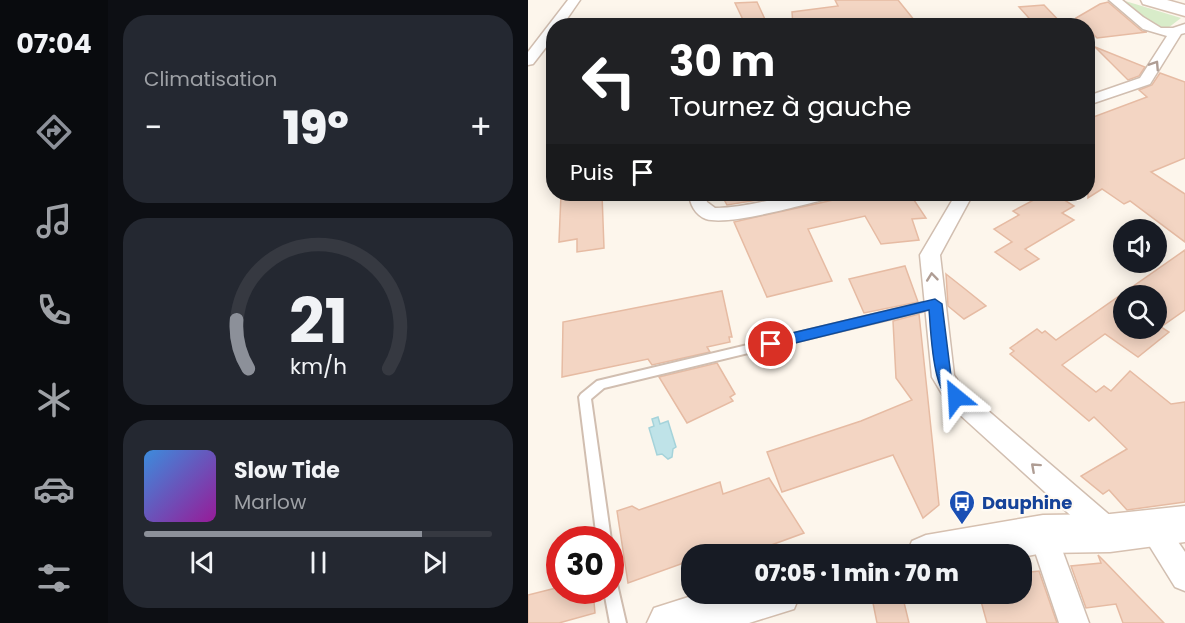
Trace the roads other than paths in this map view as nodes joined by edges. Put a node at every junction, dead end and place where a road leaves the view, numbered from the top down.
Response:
1 (1115, 0) edge
2 (1149, 0) edge
3 (572, 4) edge
4 (1184, 10) edge
5 (561, 18) edge
6 (1180, 31) edge
7 (546, 38) edge
8 (528, 62) edge
9 (1095, 98) edge
10 (698, 201) edge
11 (793, 201) edge
12 (960, 201) edge
13 (935, 304) junction
14 (601, 526) edge
15 (1169, 526) edge
16 (1110, 533) junction
17 (1042, 534) junction
18 (987, 544) edge
19 (1185, 577) edge
20 (614, 604) edge
21 (741, 604) edge
22 (618, 623) edge
23 (669, 623) edge
24 (1074, 623) edge

1 - 6 street
2 - 4 street
3 - 5 street
9 -> 6 street
7 - 8 street
10 - 11 street
13 -> 12 street
13 - 14 lane
16 -> 13 street
15 - 16 street
15 - 19 street
16 - 17 street
17 - 18 street
17 - 24 street
20 - 22 lane
21 - 23 street

